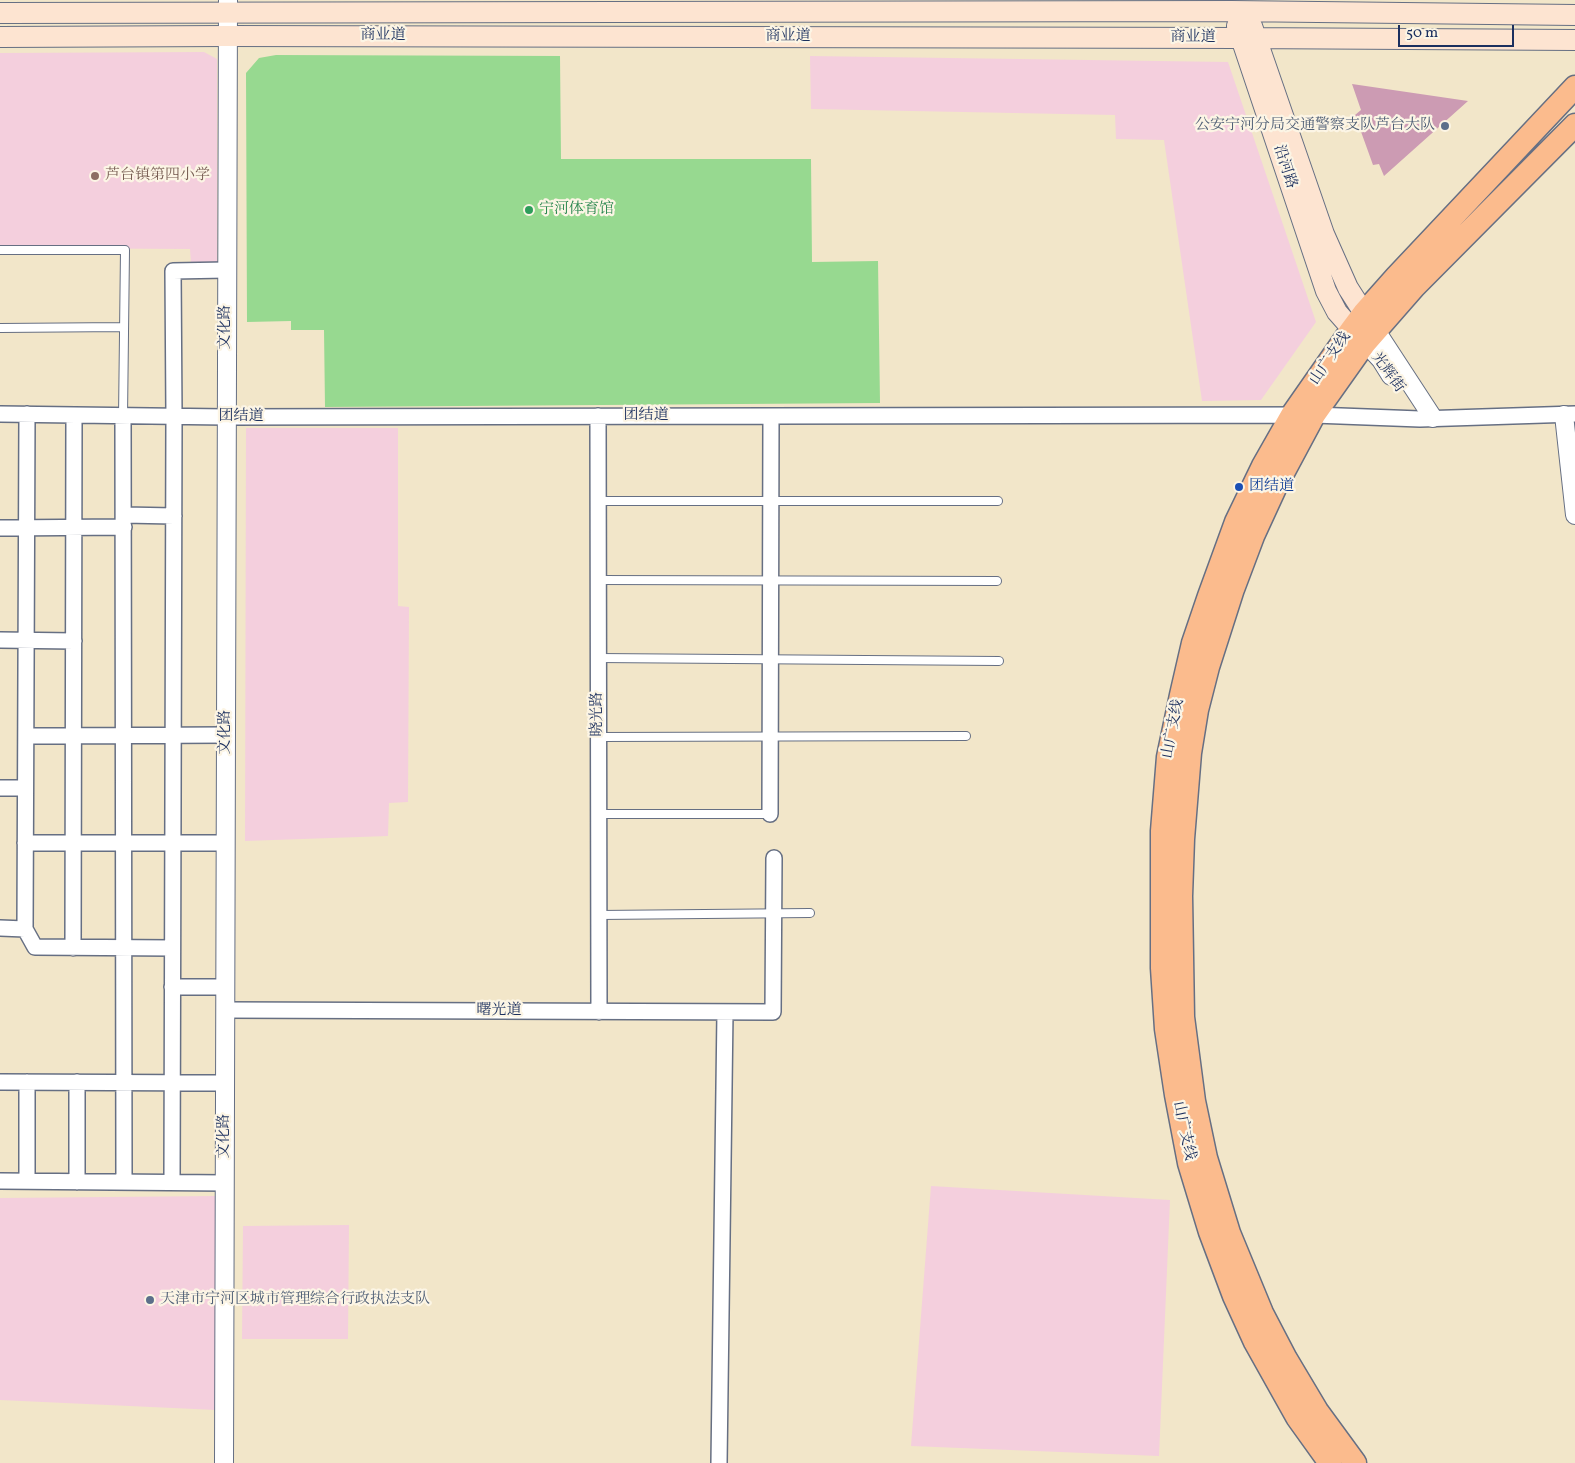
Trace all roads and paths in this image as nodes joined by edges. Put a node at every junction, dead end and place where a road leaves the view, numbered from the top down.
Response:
1 (228, 6) edge
2 (1238, 6) edge
3 (0, 13) edge
4 (1575, 15) edge
5 (228, 36) junction
6 (0, 37) edge
7 (1249, 38) junction
8 (1575, 40) edge
9 (1575, 87) edge
10 (1575, 125) edge
11 (0, 250) edge
12 (226, 270) junction
13 (124, 327) junction
14 (0, 328) edge
15 (1364, 329) junction
16 (0, 414) edge
17 (27, 414) junction
18 (1292, 415) junction
19 (1314, 415) junction
20 (1571, 415) edge
21 (74, 416) junction
22 (124, 416) junction
23 (174, 416) junction
24 (598, 416) junction
25 (771, 416) junction
26 (226, 417) junction
27 (1426, 419) junction
28 (998, 500) dead end
29 (598, 501) junction
30 (771, 501) junction
31 (1575, 515) edge
32 (174, 516) junction
33 (124, 521) junction
34 (0, 528) edge
35 (27, 528) junction
36 (74, 528) junction
37 (598, 580) junction
38 (771, 580) junction
39 (997, 581) dead end
40 (0, 640) edge
41 (26, 640) junction
42 (74, 641) junction
43 (598, 658) junction
44 (770, 660) junction
45 (999, 661) dead end
46 (226, 734) junction
47 (26, 736) junction
48 (173, 736) junction
49 (966, 736) dead end
50 (74, 737) junction
51 (124, 737) junction
52 (598, 737) junction
53 (770, 737) junction
54 (0, 788) edge
55 (26, 788) junction
56 (598, 814) junction
57 (770, 814) joint
58 (25, 843) junction
59 (74, 843) junction
60 (124, 843) junction
61 (173, 843) junction
62 (225, 843) junction
63 (774, 858) dead end
64 (774, 913) junction
65 (810, 913) dead end
66 (599, 915) junction
67 (0, 928) edge
68 (25, 928) junction
69 (73, 948) junction
70 (124, 948) junction
71 (172, 948) junction
72 (172, 986) junction
73 (225, 987) junction
74 (225, 1010) junction
75 (599, 1012) junction
76 (725, 1012) junction
77 (0, 1082) edge
78 (27, 1082) junction
79 (78, 1082) junction
80 (124, 1082) junction
81 (172, 1082) junction
82 (225, 1083) junction
83 (0, 1181) edge
84 (27, 1181) junction
85 (77, 1182) junction
86 (124, 1182) junction
87 (172, 1182) junction
88 (225, 1183) junction
89 (224, 1463) edge
90 (719, 1463) edge
91 (1330, 1463) edge
92 (1355, 1463) edge

1 - 2 main road, 商业道
1 - 3 main road, 商业道
1 - 5 street, 文化路
2 - 4 main road, 商业道
2 - 7 main road, 沿河路
5 - 6 main road, 商业道
5 - 7 main road, 商业道
5 - 12 street, 文化路
7 - 8 main road, 商业道
7 - 15 main road, 沿河路
9 - 15 main road, 山广支线
10 - 15 main road, 山广支线
11 - 13 lane
12 - 23 street
12 - 26 street, 文化路
13 - 14 lane
13 - 22 lane
15 - 18 main road, 山广支线
15 - 19 main road, 山广支线
15 - 27 street, 光辉街
16 - 17 street, 团结道
17 - 21 street, 团结道
17 - 35 street
18 - 19 street, 团结道
18 - 25 street, 团结道
18 - 91 main road, 山广支线
19 - 27 street, 团结道
19 - 92 main road, 山广支线
20 - 27 street, 团结道
20 - 31 street
21 - 22 street, 团结道
21 - 36 street
22 - 23 street, 团结道
22 - 33 street
23 - 26 street, 团结道
23 - 32 street
24 - 25 street, 团结道
24 - 26 street, 团结道
24 - 29 street, 晓光路
25 - 30 street
26 - 46 street, 文化路
28 - 30 lane
29 - 30 lane
29 - 37 street, 晓光路
30 - 38 street
32 - 33 street
32 - 48 street
33 - 36 street
33 - 51 street
34 - 35 street
35 - 36 street
35 - 41 street
36 - 42 street
37 - 38 lane
37 - 43 street, 晓光路
38 - 39 lane
38 - 44 street
40 - 41 street
41 - 42 street
41 - 47 street
42 - 50 street
43 - 44 lane
43 - 52 street, 晓光路
44 - 45 lane
44 - 53 street
46 - 48 street
46 - 62 street, 文化路
47 - 50 street
47 - 55 street
48 - 51 street
48 - 61 street
49 - 53 lane
50 - 51 street
50 - 59 street
51 - 60 street
52 - 53 lane
52 - 56 street, 晓光路
53 - 57 street
54 - 55 street
55 - 58 street
56 - 57 lane
56 - 66 street, 晓光路
58 - 59 street
58 - 68 street
59 - 60 street
59 - 69 street
60 - 61 street
60 - 70 street
61 - 62 street
61 - 71 street
62 - 73 street, 文化路
63 - 64 street
64 - 65 lane
64 - 66 lane
64 - 76 street, 曙光道
66 - 75 street, 晓光路
67 - 68 street
68 - 69 street
69 - 70 street
70 - 71 street
70 - 80 street
71 - 72 street
72 - 73 street
72 - 81 street
73 - 74 street, 文化路
74 - 75 street, 曙光道
74 - 82 street, 文化路
75 - 76 street, 曙光道
76 - 90 street
77 - 78 street
78 - 79 street
78 - 84 street
79 - 80 street
79 - 85 street
80 - 81 street
80 - 86 street
81 - 82 street
81 - 87 street
82 - 88 street, 文化路
83 - 84 street
84 - 85 street
85 - 86 street
86 - 87 street
87 - 88 street
88 - 89 street, 文化路

